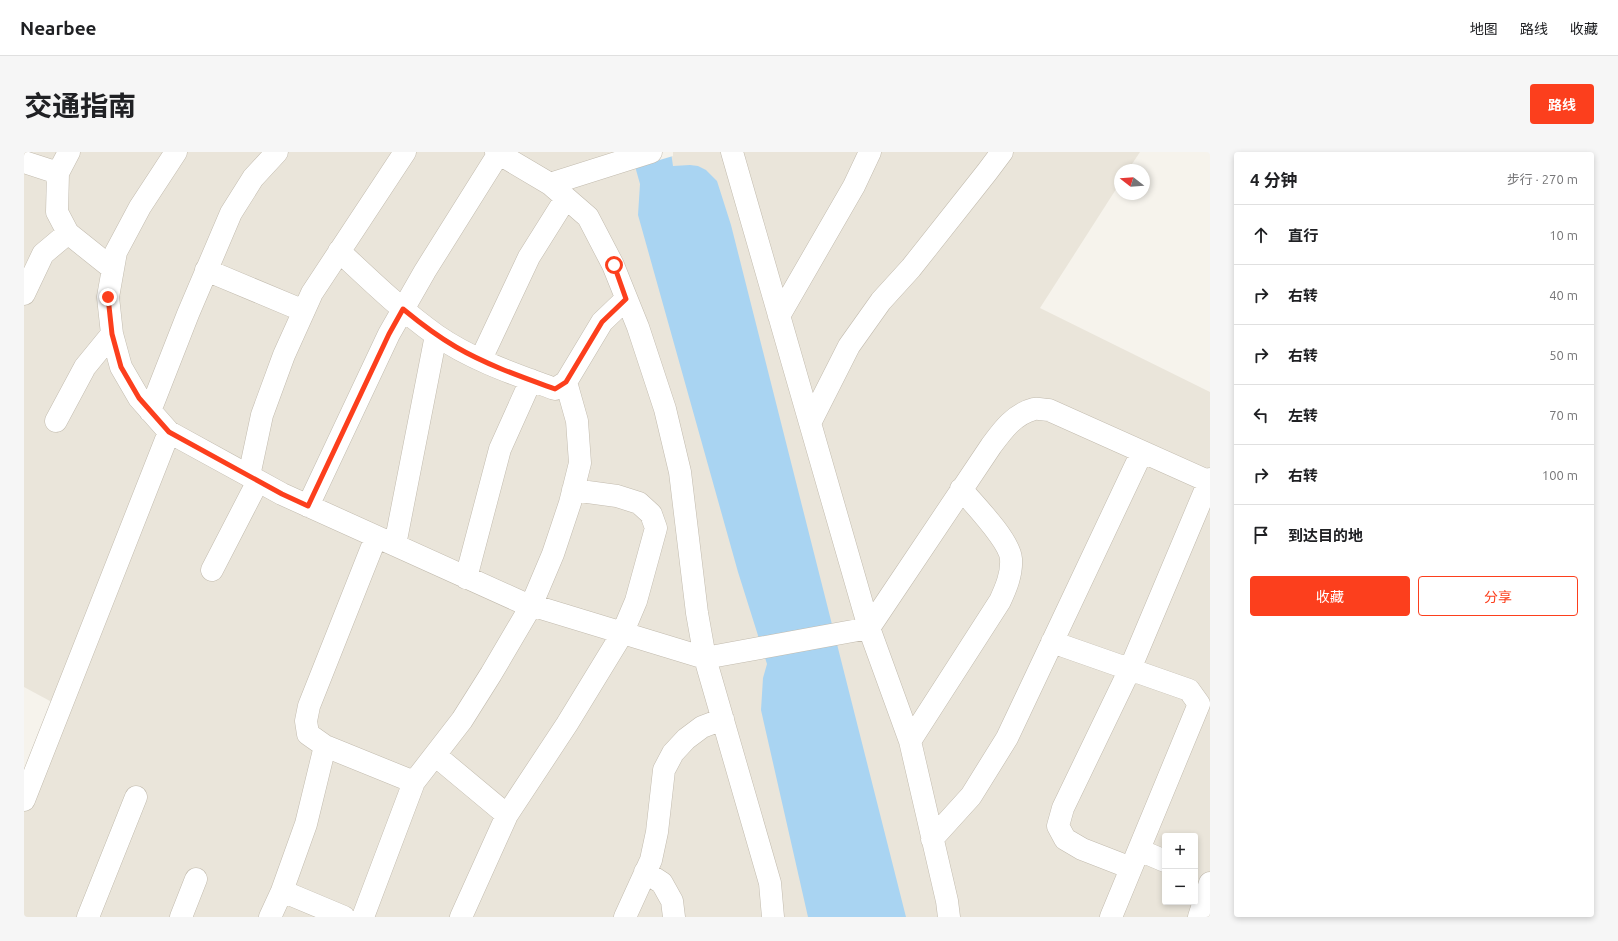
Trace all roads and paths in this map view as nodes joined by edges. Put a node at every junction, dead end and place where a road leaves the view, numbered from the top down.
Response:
1 (69, 152) edge
2 (176, 152) edge
3 (277, 152) edge
4 (405, 152) edge
5 (651, 152) edge
6 (732, 152) edge
7 (870, 152) edge
8 (1002, 152) edge
9 (498, 153) edge
10 (24, 162) edge
11 (58, 173) junction
12 (550, 184) junction
13 (566, 198) junction
14 (68, 233) junction
15 (339, 251) junction
16 (113, 269) junction
17 (206, 270) junction
18 (24, 294) edge
19 (626, 299) junction
20 (403, 309) junction
21 (304, 311) junction
22 (779, 316) junction
23 (112, 334) junction
24 (436, 335) junction
25 (481, 359) junction
26 (531, 380) junction
27 (566, 382) junction
28 (150, 411) junction
29 (56, 421) dead end
30 (810, 423) junction
31 (169, 432) junction
32 (1142, 452) junction
33 (253, 478) junction
34 (1210, 481) edge
35 (961, 489) junction
36 (573, 490) junction
37 (308, 506) junction
38 (385, 541) junction
39 (212, 570) dead end
40 (466, 578) junction
41 (531, 606) junction
42 (869, 628) junction
43 (622, 634) junction
44 (1052, 642) junction
45 (705, 658) junction
46 (1130, 669) junction
47 (723, 719) junction
48 (910, 741) junction
49 (325, 746) junction
50 (435, 755) junction
51 (414, 782) junction
52 (136, 797) dead end
53 (24, 800) edge
54 (507, 815) junction
55 (932, 839) junction
56 (1135, 859) junction
57 (1162, 861) edge
58 (646, 872) junction
59 (1198, 876) edge
60 (196, 879) dead end
61 (1210, 882) edge
62 (282, 891) junction
63 (88, 917) edge
64 (181, 917) edge
65 (270, 917) edge
66 (344, 917) edge
67 (363, 917) edge
68 (461, 917) edge
69 (624, 917) edge
70 (674, 917) edge
71 (773, 917) edge
72 (949, 917) edge
73 (1111, 917) edge
74 (1199, 917) edge

1 - 11 street
2 - 16 street
3 - 17 street
4 - 15 street
5 - 12 street
6 - 22 street
7 - 22 street
8 - 30 street
9 - 12 street
9 - 20 street
10 - 11 street
11 - 14 street
12 - 13 street
13 - 19 street
13 - 25 street
14 - 16 street
14 - 18 street
15 - 20 street
15 - 21 street
16 - 23 street
17 - 21 street
17 - 28 street
19 - 27 street
19 - 45 street
20 - 24 street
20 - 37 street
21 - 33 street
22 - 30 street
23 - 28 street
23 - 29 street
24 - 25 street
24 - 38 street
25 - 26 street
26 - 27 street
26 - 40 street
27 - 36 street
28 - 31 street
30 - 42 street
31 - 33 street
31 - 53 street
32 - 34 street
32 - 35 street
32 - 44 street
33 - 37 street
33 - 39 street
34 - 46 street
35 - 42 street
35 - 48 street
36 - 41 street
36 - 43 street
37 - 38 street
38 - 40 street
38 - 49 street
40 - 41 street
41 - 43 street
41 - 50 street
42 - 45 street
42 - 48 street
43 - 45 street
43 - 54 street
44 - 46 street
44 - 55 street
45 - 47 street
46 - 56 street
46 - 56 street
47 - 58 street
47 - 71 street
48 - 55 street
49 - 51 street
49 - 62 street
50 - 51 street
50 - 54 street
51 - 67 street
52 - 63 street
54 - 68 street
55 - 72 street
56 - 57 street
56 - 73 street
58 - 69 street
58 - 70 street
59 - 61 street
60 - 64 street
61 - 74 street
62 - 65 street
62 - 66 street

